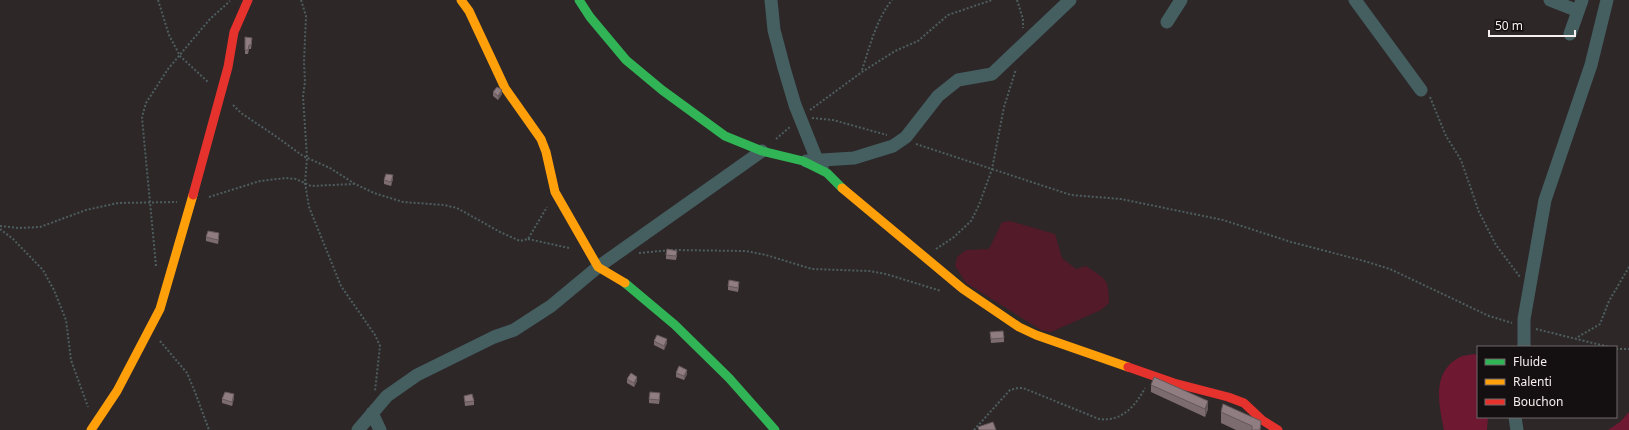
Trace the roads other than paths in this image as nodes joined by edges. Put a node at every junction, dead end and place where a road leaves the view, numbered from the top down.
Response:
1 (248, 0) edge
2 (461, 0) edge
3 (472, 0) edge
4 (772, 0) edge
5 (1070, 0) edge
6 (1181, 0) edge
7 (1355, 0) edge
8 (1550, 0) edge
9 (1607, 0) edge
10 (578, 1) edge
11 (1580, 6) edge
12 (1167, 22) dead end
13 (478, 32) junction
14 (1570, 34) dead end
15 (1425, 92) road end
16 (762, 151) junction
17 (817, 160) junction
18 (802, 161) junction
19 (827, 173) junction
20 (598, 267) junction
21 (1524, 346) edge
22 (372, 413) junction
23 (1515, 418) edge
24 (92, 429) edge
25 (358, 430) edge
26 (380, 430) edge
27 (775, 430) edge
28 (1278, 430) edge
29 (1517, 430) edge

1 - 24 street
2 - 13 street
3 - 13 street
4 - 17 street
5 - 17 street
6 - 12 street
7 - 15 street
8 - 11 street
9 - 21 street
10 - 16 street
11 - 14 street
13 - 20 street
16 - 18 street
16 - 20 street
17 - 18 street
17 - 19 street
18 - 19 street
19 - 28 street
20 - 22 street
20 - 27 street
22 - 25 street
22 - 26 street
23 - 29 street

